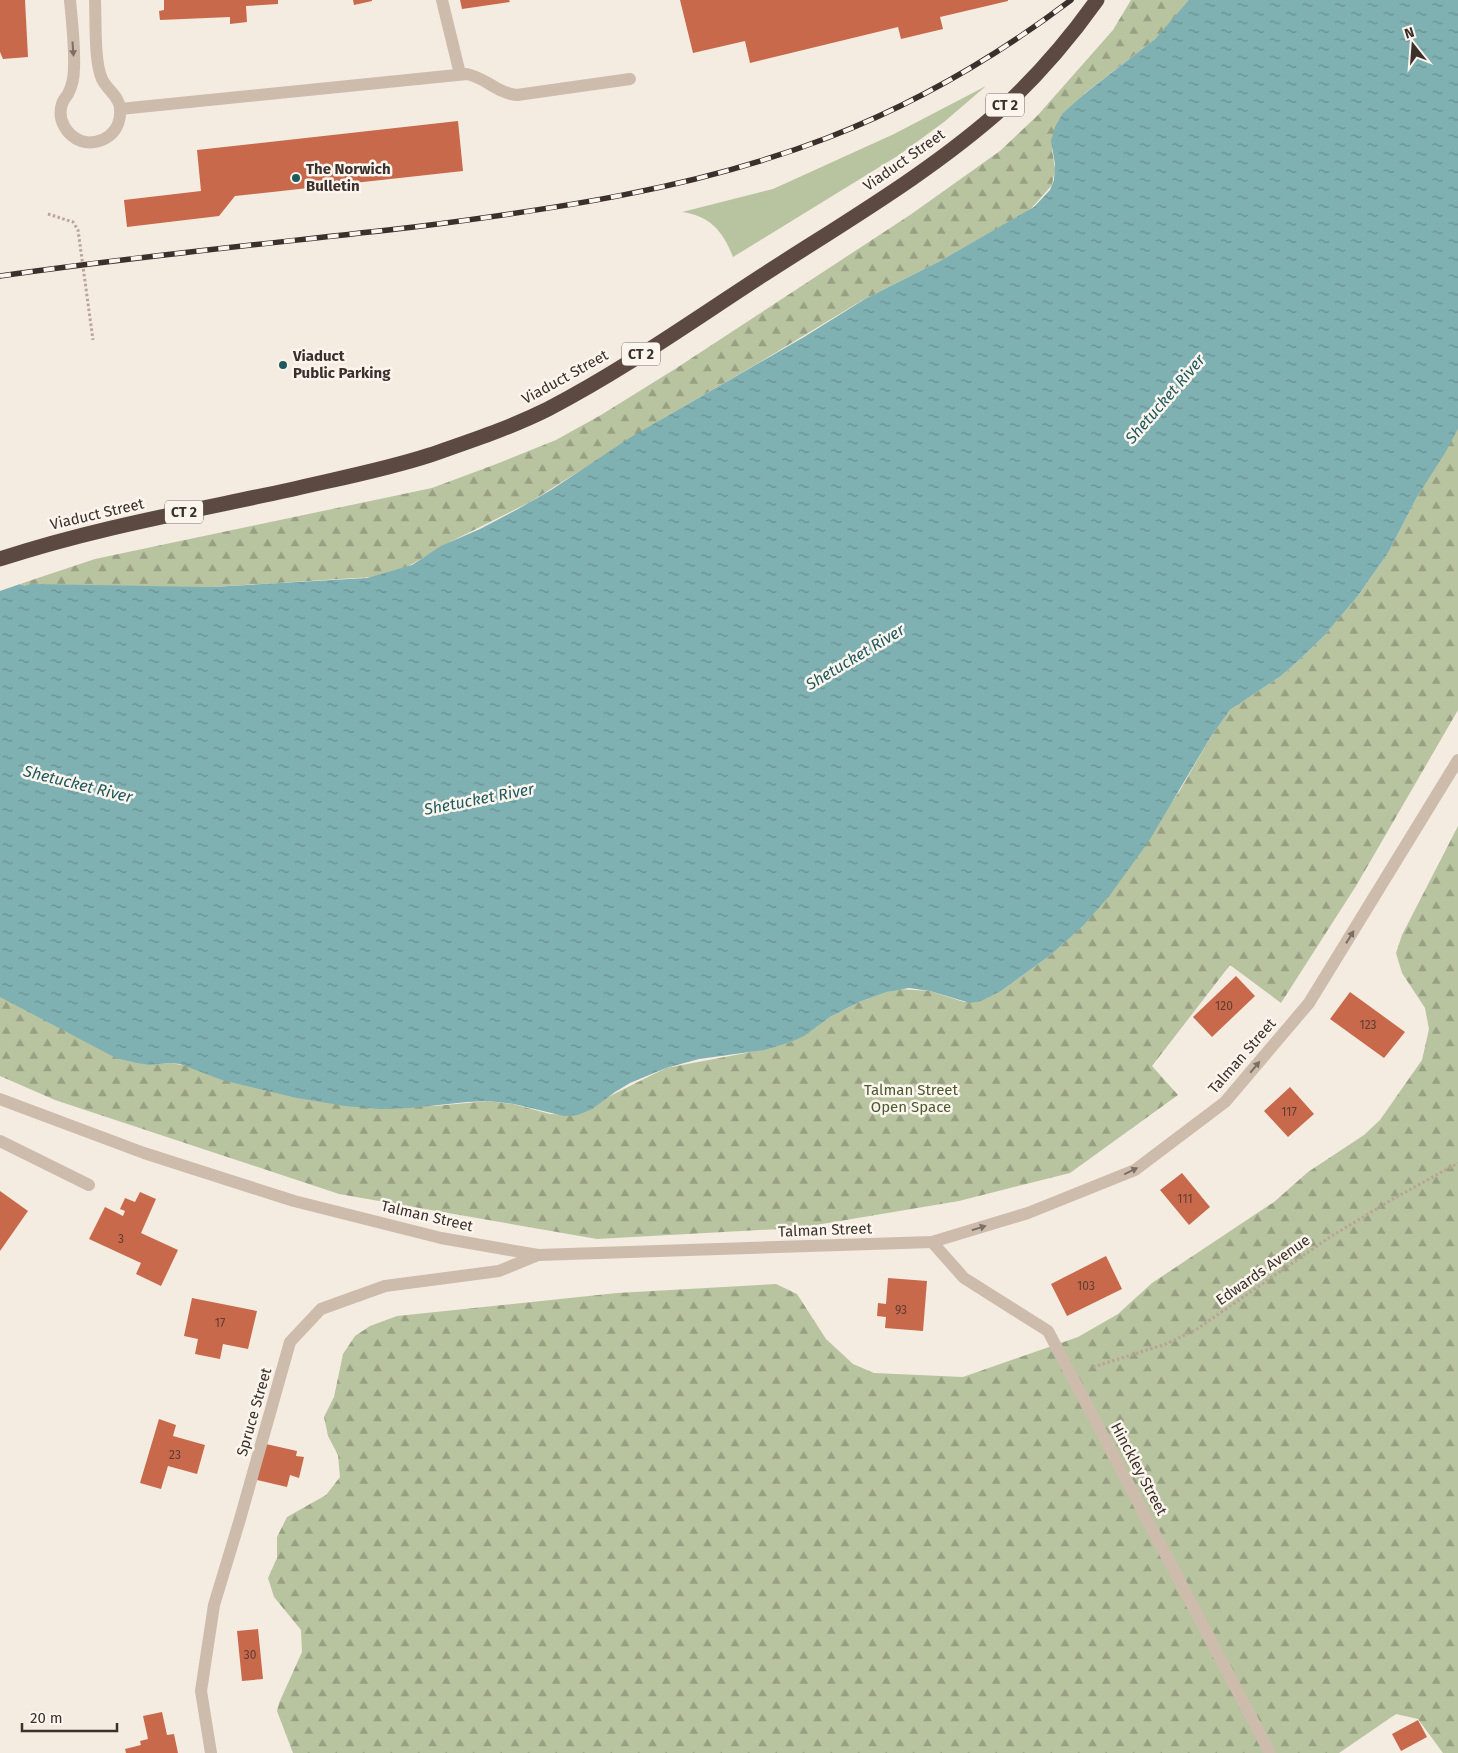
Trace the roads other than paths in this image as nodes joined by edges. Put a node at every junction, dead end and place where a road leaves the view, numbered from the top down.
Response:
1 (70, 0) edge
2 (95, 0) edge
3 (442, 0) edge
4 (1097, 0) edge
5 (460, 74) junction
6 (630, 79) dead end
7 (120, 109) junction
8 (2, 558) edge
9 (1458, 760) edge
10 (0, 1099) edge
11 (0, 1141) edge
12 (89, 1185) dead end
13 (932, 1242) junction
14 (538, 1255) junction
15 (211, 1753) edge
16 (1270, 1753) edge

1 -> 7 street
2 - 7 street
3 - 5 street
4 - 8 highway, Viaduct Street / CT 2
5 - 6 street
5 - 7 street
13 -> 9 street, Talman Street
10 - 14 street, Talman Street
11 - 12 street
13 - 14 street, Talman Street
13 - 16 street, Hinckley Street
14 - 15 street, Spruce Street

